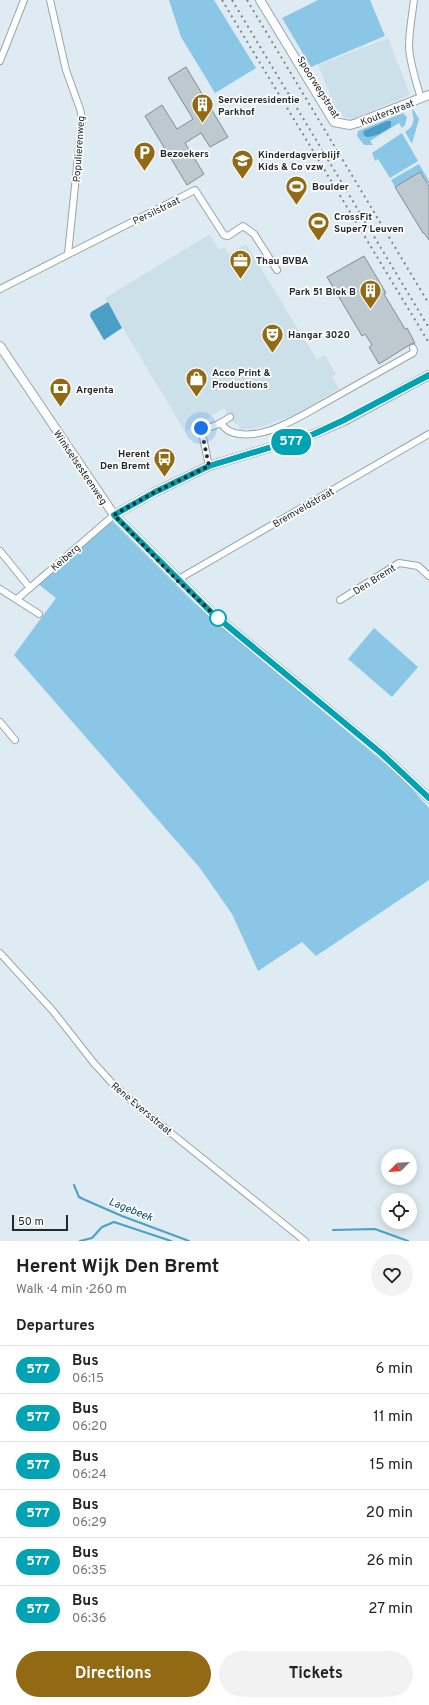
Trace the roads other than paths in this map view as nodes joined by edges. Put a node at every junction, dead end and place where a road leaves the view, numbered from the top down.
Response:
1 (24, 0) edge
2 (50, 0) edge
3 (260, 0) edge
4 (266, 0) edge
5 (414, 0) edge
6 (0, 61) edge
7 (429, 95) edge
8 (421, 98) junction
9 (343, 125) junction
10 (68, 254) junction
11 (277, 270) dead end
12 (0, 289) edge
13 (0, 346) edge
14 (413, 348) dead end
15 (427, 376) edge
16 (230, 417) dead end
17 (221, 423) junction
18 (429, 434) edge
19 (209, 466) junction
20 (114, 515) junction
21 (0, 551) edge
22 (429, 576) edge
23 (177, 580) junction
24 (30, 588) junction
25 (0, 589) edge
26 (17, 599) junction
27 (340, 600) dead end
28 (39, 614) dead end
29 (0, 722) edge
30 (15, 740) dead end
31 (429, 798) edge
32 (0, 953) edge
33 (305, 1241) edge

1 - 6 street
2 - 10 street, Populierenweg
3 - 9 street, Spoorwegstraat
4 - 9 street, Spoorwegstraat
5 - 8 street
7 - 8 street, Kouterstraat
8 - 9 street, Kouterstraat
10 - 11 street, Persilstraat
10 - 12 street, Persilstraat
13 - 20 street, Winkselsesteenweg
14 - 17 street
15 - 19 street
16 - 17 street
17 - 19 street
18 - 23 street, Bremveldstraat
19 - 20 street
20 - 23 street, Winkselsesteenweg
20 - 24 street, Keiberg
21 - 24 street
22 - 27 street, Den Bremt
23 - 31 street, Winkselsesteenweg
24 - 26 street, Keiberg
25 - 26 street
26 - 28 street
29 - 30 street
32 - 33 street, Rene Eversstraat

